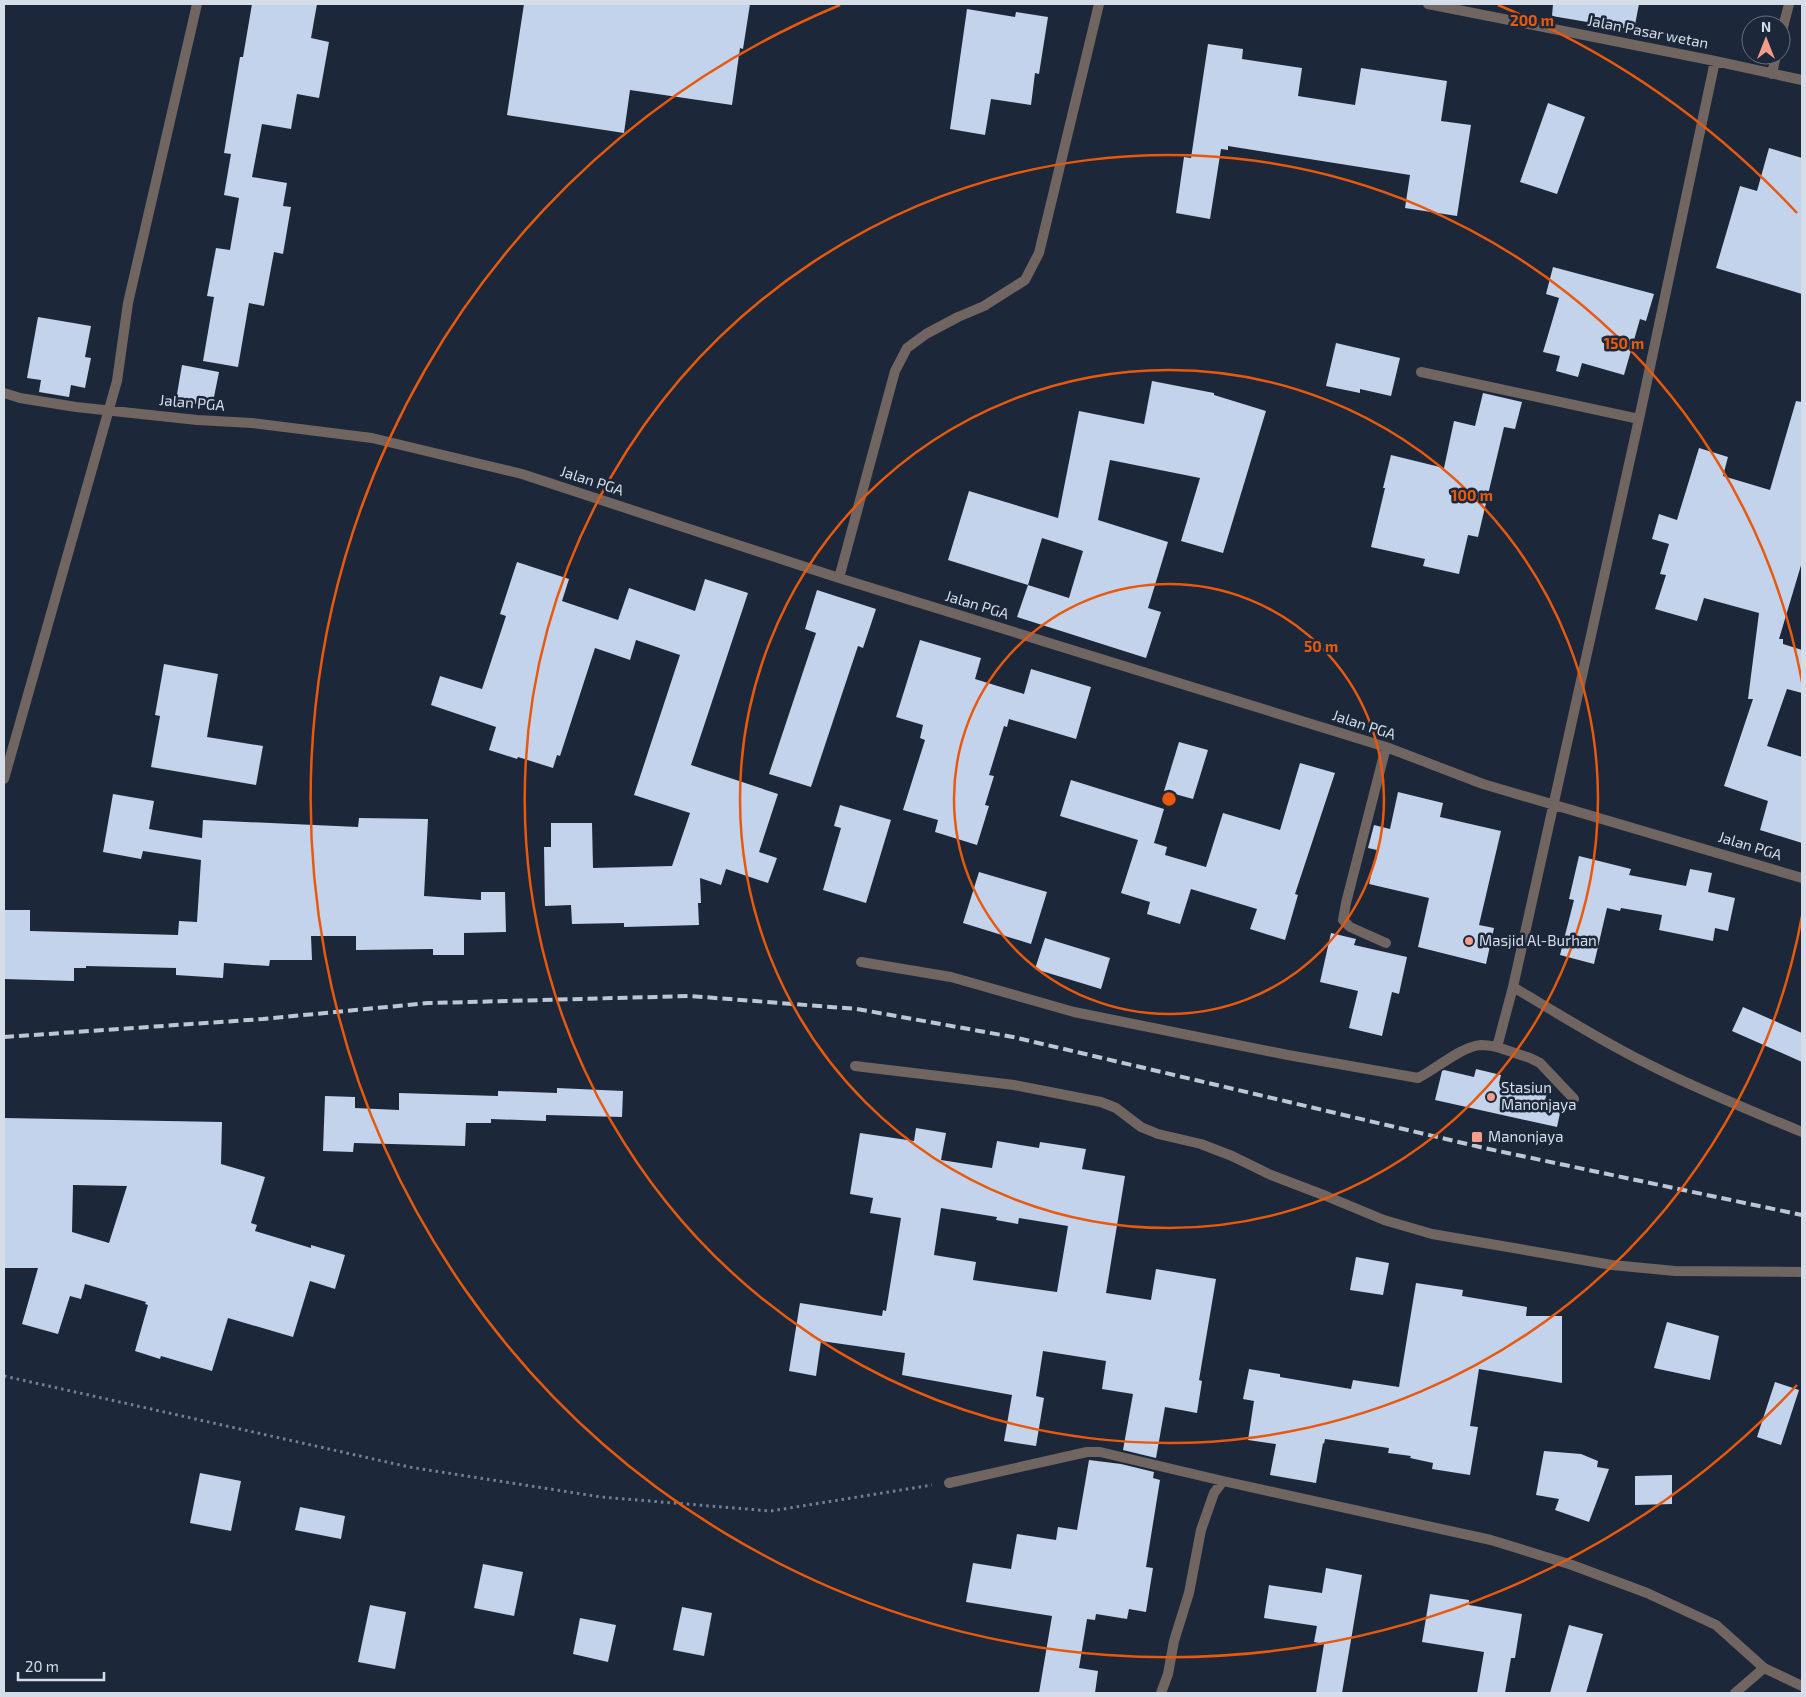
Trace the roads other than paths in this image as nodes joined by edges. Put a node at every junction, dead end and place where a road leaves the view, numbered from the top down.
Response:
1 (197, 4) edge
2 (1099, 4) edge
3 (1428, 4) edge
4 (1472, 8) edge
5 (1715, 61) junction
6 (1774, 65) edge
7 (1772, 74) junction
8 (1802, 80) edge
9 (1421, 372) dead end
10 (4, 393) edge
11 (110, 410) junction
12 (1639, 419) junction
13 (838, 578) junction
14 (1386, 747) junction
15 (4, 778) edge
16 (1552, 803) junction
17 (1802, 878) edge
18 (1386, 943) dead end
19 (861, 962) dead end
20 (1513, 987) junction
21 (1497, 1047) junction
22 (855, 1066) dead end
23 (1574, 1099) dead end
24 (1802, 1132) edge
25 (1802, 1272) edge
26 (1222, 1481) junction
27 (950, 1482) road end
28 (1764, 1668) junction
29 (1802, 1686) edge
30 (1161, 1693) edge
31 (1735, 1693) edge

1 - 11 street
2 - 13 street
3 - 4 street, Jalan Pasar wetan
4 - 5 street, Jalan Pasar wetan
5 - 7 street, Jalan Pasar wetan
5 - 12 street
6 - 7 street
7 - 8 street, Jalan Pasar wetan
9 - 12 street
10 - 11 street, Jalan PGA
11 - 13 street, Jalan PGA
11 - 15 street
12 - 16 street
13 - 14 street, Jalan PGA
14 - 16 street, Jalan PGA
14 - 18 street
16 - 17 street, Jalan PGA
16 - 20 street
19 - 21 street
20 - 21 street
20 - 24 street
21 - 23 street
22 - 25 street
26 - 27 street
26 - 28 street
26 - 30 street
28 - 29 street
28 - 31 street

